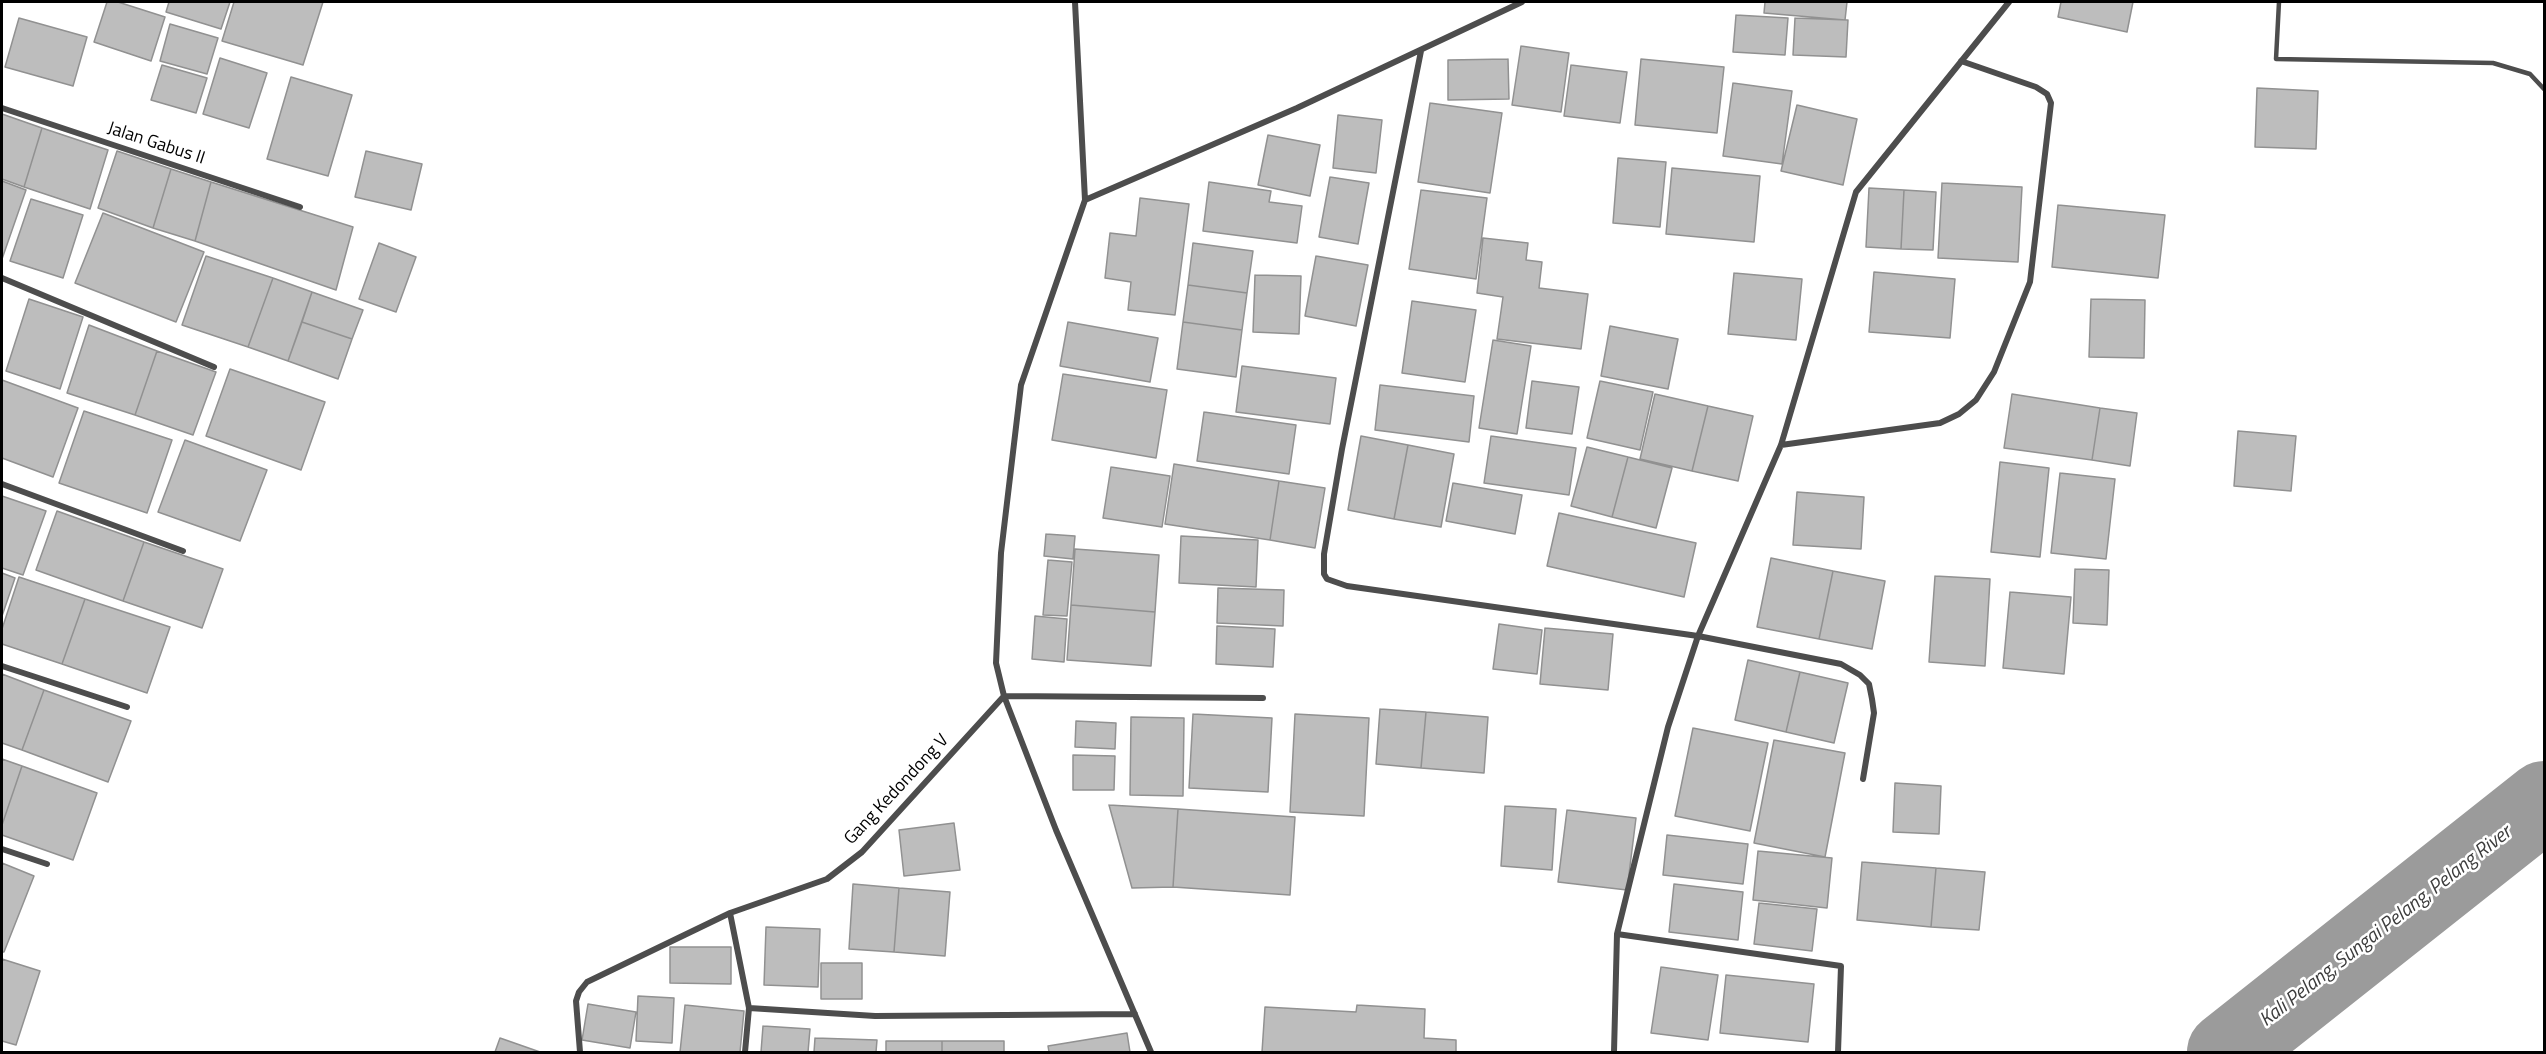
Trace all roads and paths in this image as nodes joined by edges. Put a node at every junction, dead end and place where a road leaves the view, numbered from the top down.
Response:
1 (1075, 2) edge
2 (1522, 2) edge
3 (2009, 2) edge
4 (2279, 2) edge
5 (1421, 51) junction
6 (1961, 61) junction
7 (2544, 89) edge
8 (2, 108) edge
9 (1085, 200) junction
10 (300, 207) dead end
11 (2, 278) edge
12 (214, 367) dead end
13 (1780, 444) junction
14 (2, 483) edge
15 (183, 551) dead end
16 (1698, 636) junction
17 (2, 666) edge
18 (1004, 696) junction
19 (1263, 698) dead end
20 (127, 707) dead end
21 (1863, 779) dead end
22 (2, 849) edge
23 (47, 864) dead end
24 (730, 913) junction
25 (1617, 934) junction
26 (749, 1008) junction
27 (1135, 1014) junction
28 (580, 1053) edge
29 (745, 1053) edge
30 (1150, 1053) edge
31 (1614, 1053) edge
32 (1838, 1053) edge

1 - 9 street
2 - 5 street
3 - 6 street
4 - 7 lane
5 - 9 street
5 - 16 street
6 - 13 street
6 - 13 street
8 - 10 street, Jalan Gabus II
9 - 18 street
11 - 12 street
13 - 16 street
14 - 15 street
16 - 21 street
16 - 25 street
17 - 20 street
18 - 19 street
18 - 24 street, Gang Kedondong V
18 - 27 street
22 - 23 street
24 - 26 street
24 - 28 street, Gang Kedondong V
25 - 31 street
25 - 32 street
26 - 27 street
26 - 29 street
27 - 30 street

